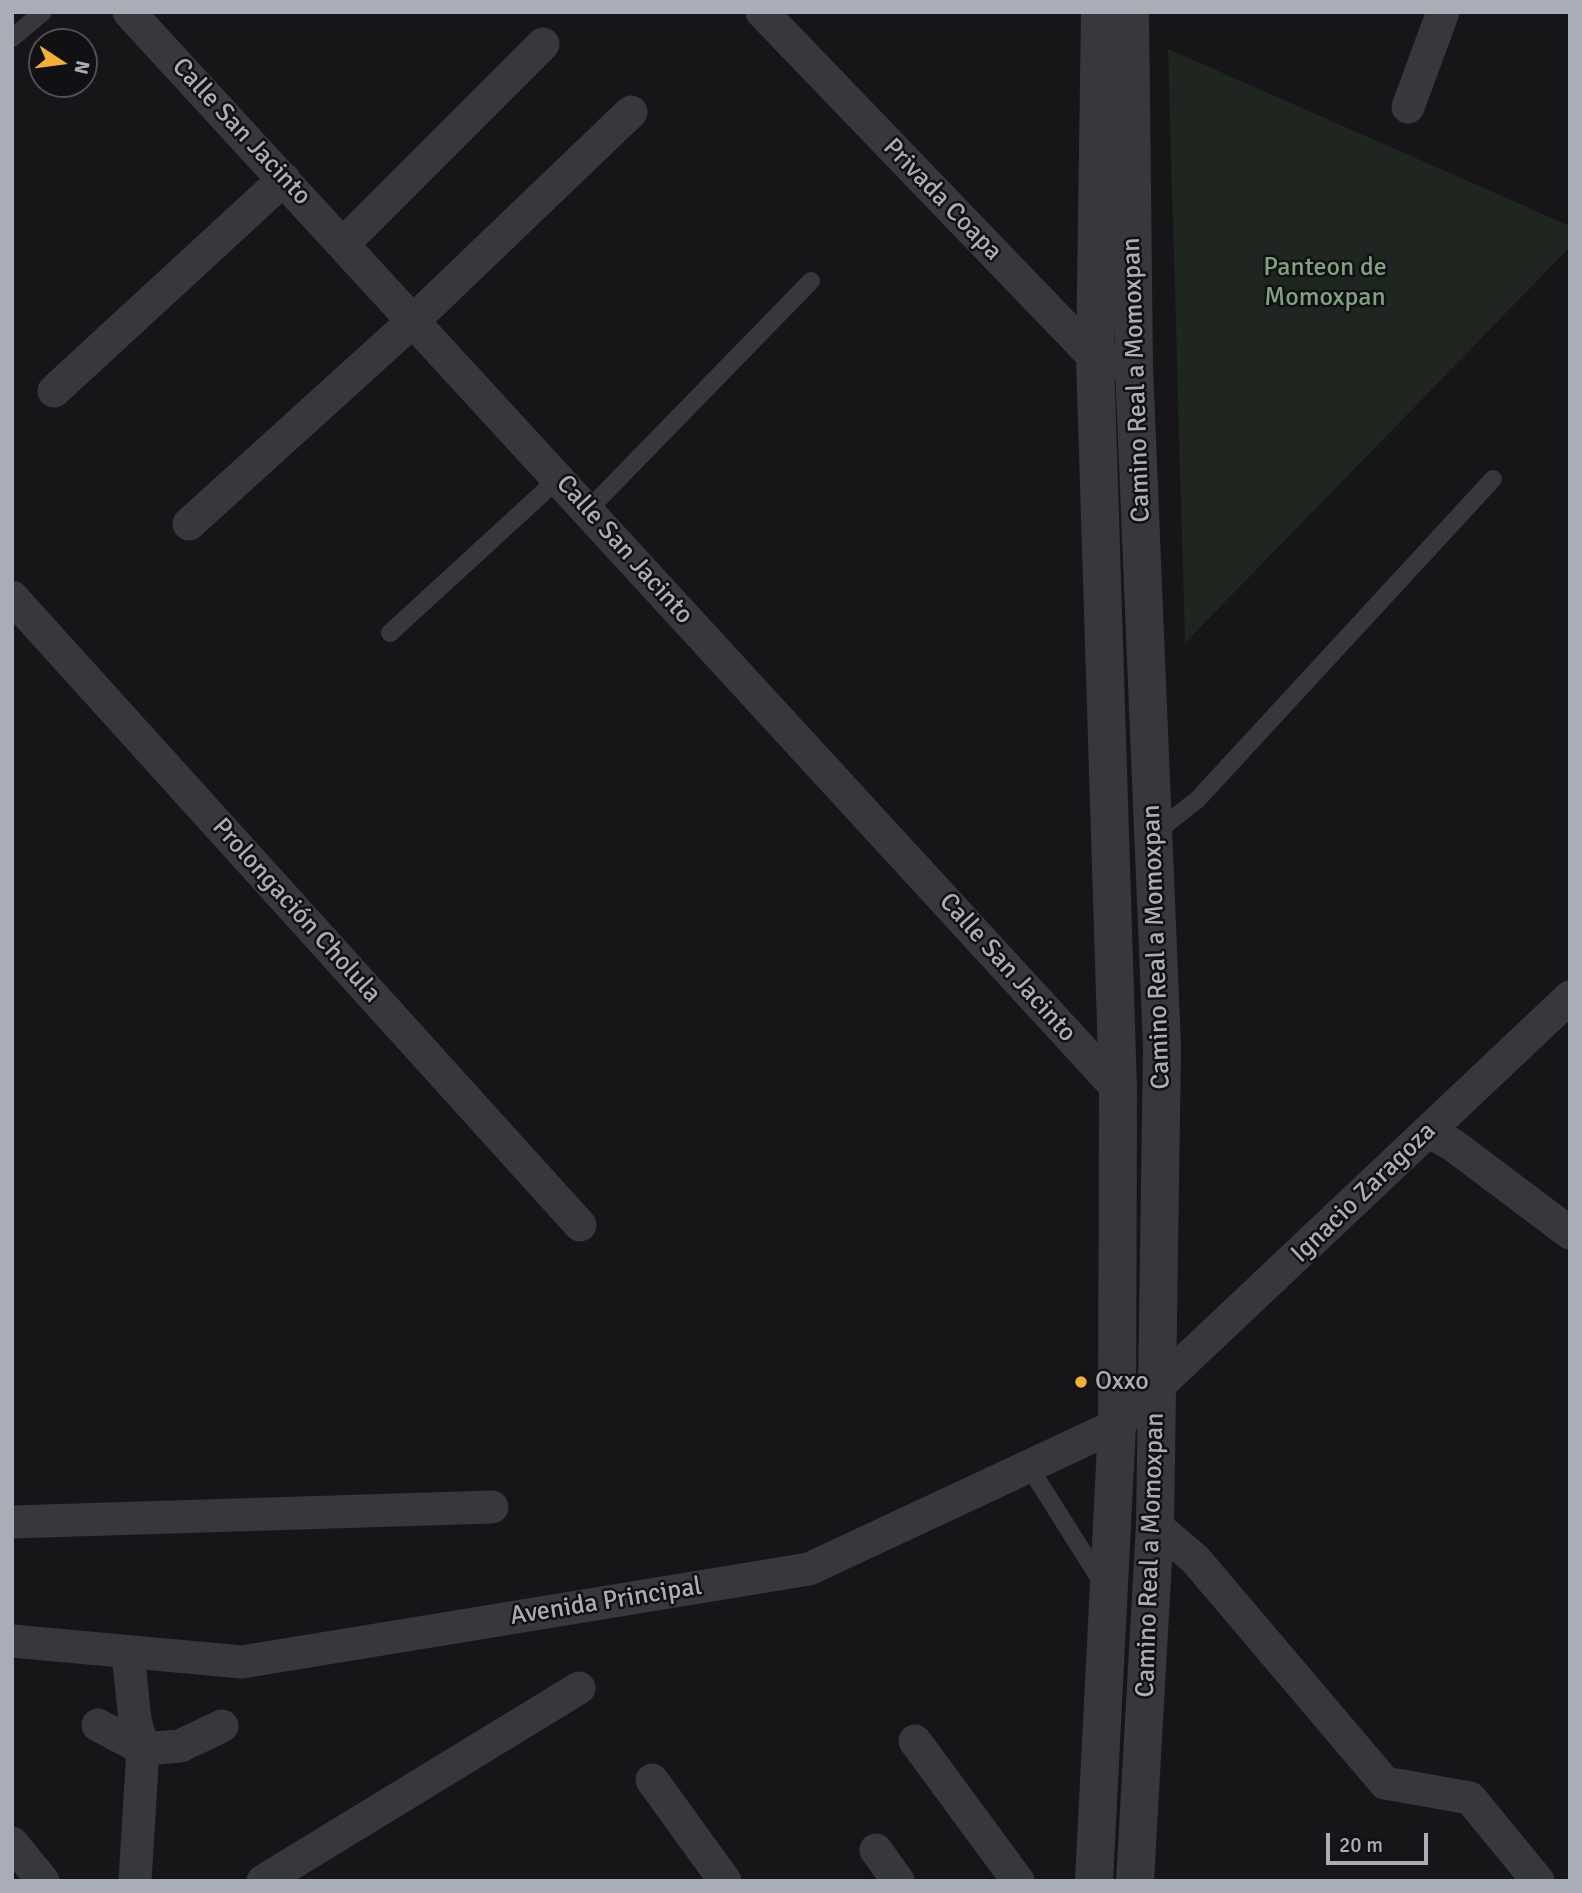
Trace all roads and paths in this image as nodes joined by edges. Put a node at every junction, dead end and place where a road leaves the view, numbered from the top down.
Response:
1 (43, 12) edge
2 (129, 12) edge
3 (762, 12) edge
4 (1100, 12) edge
5 (1130, 12) edge
6 (1443, 12) edge
7 (12, 38) edge
8 (543, 44) dead end
9 (1408, 107) dead end
10 (631, 112) dead end
11 (284, 179) junction
12 (344, 243) junction
13 (811, 281) dead end
14 (414, 320) junction
15 (1095, 358) junction
16 (1134, 367) junction
17 (54, 391) dead end
18 (559, 478) junction
19 (1493, 479) dead end
20 (588, 510) junction
21 (189, 524) dead end
22 (12, 597) edge
23 (390, 633) dead end
24 (1154, 834) junction
25 (1570, 997) edge
26 (1118, 1089) junction
27 (1429, 1132) junction
28 (580, 1226) dead end
29 (1570, 1233) edge
30 (1157, 1390) junction
31 (1117, 1425) junction
32 (1028, 1465) junction
33 (492, 1507) dead end
34 (12, 1522) edge
35 (1155, 1525) junction
36 (1111, 1597) junction
37 (12, 1641) edge
38 (128, 1654) junction
39 (579, 1688) dead end
40 (98, 1725) dead end
41 (222, 1726) dead end
42 (139, 1734) junction
43 (915, 1741) dead end
44 (652, 1780) dead end
45 (12, 1843) edge
46 (876, 1850) dead end
47 (43, 1881) edge
48 (135, 1881) edge
49 (264, 1881) edge
50 (725, 1881) edge
51 (898, 1881) edge
52 (1018, 1881) edge
53 (1094, 1881) edge
54 (1135, 1881) edge
55 (1538, 1881) edge

1 - 7 lane
2 - 11 street, Calle San Jacinto
3 - 15 street, Privada Coapa
4 - 15 street, Camino Real a Momoxpan
5 - 16 street, Camino Real a Momoxpan
6 - 9 street
8 - 12 street
10 - 14 street
11 - 12 street, Calle San Jacinto
11 - 17 street
12 - 14 street, Calle San Jacinto
13 - 20 lane
14 - 18 street, Calle San Jacinto
14 - 21 street
15 - 16 street
15 - 26 street, Camino Real a Momoxpan
16 - 24 street, Camino Real a Momoxpan
18 - 20 street, Calle San Jacinto
18 - 23 lane
19 - 24 lane
20 - 26 street, Calle San Jacinto
22 - 28 street, Prolongación Cholula
24 - 30 street, Camino Real a Momoxpan
25 - 27 street, Ignacio Zaragoza
26 - 31 street, Camino Real a Momoxpan
27 - 29 street
27 - 30 street, Ignacio Zaragoza
30 - 31 street, Avenida Principal
30 - 35 street, Camino Real a Momoxpan
31 - 32 street, Avenida Principal
31 - 36 street, Camino Real a Momoxpan
32 - 36 lane
32 - 38 street, Avenida Principal
33 - 34 street
35 - 54 street, Camino Real a Momoxpan
35 - 55 street
36 - 53 street, Camino Real a Momoxpan
37 - 38 street, Avenida Principal
38 - 42 street
39 - 49 street
40 - 42 street
41 - 42 street
42 - 48 street
43 - 52 street
44 - 50 street
45 - 47 street
46 - 51 street

